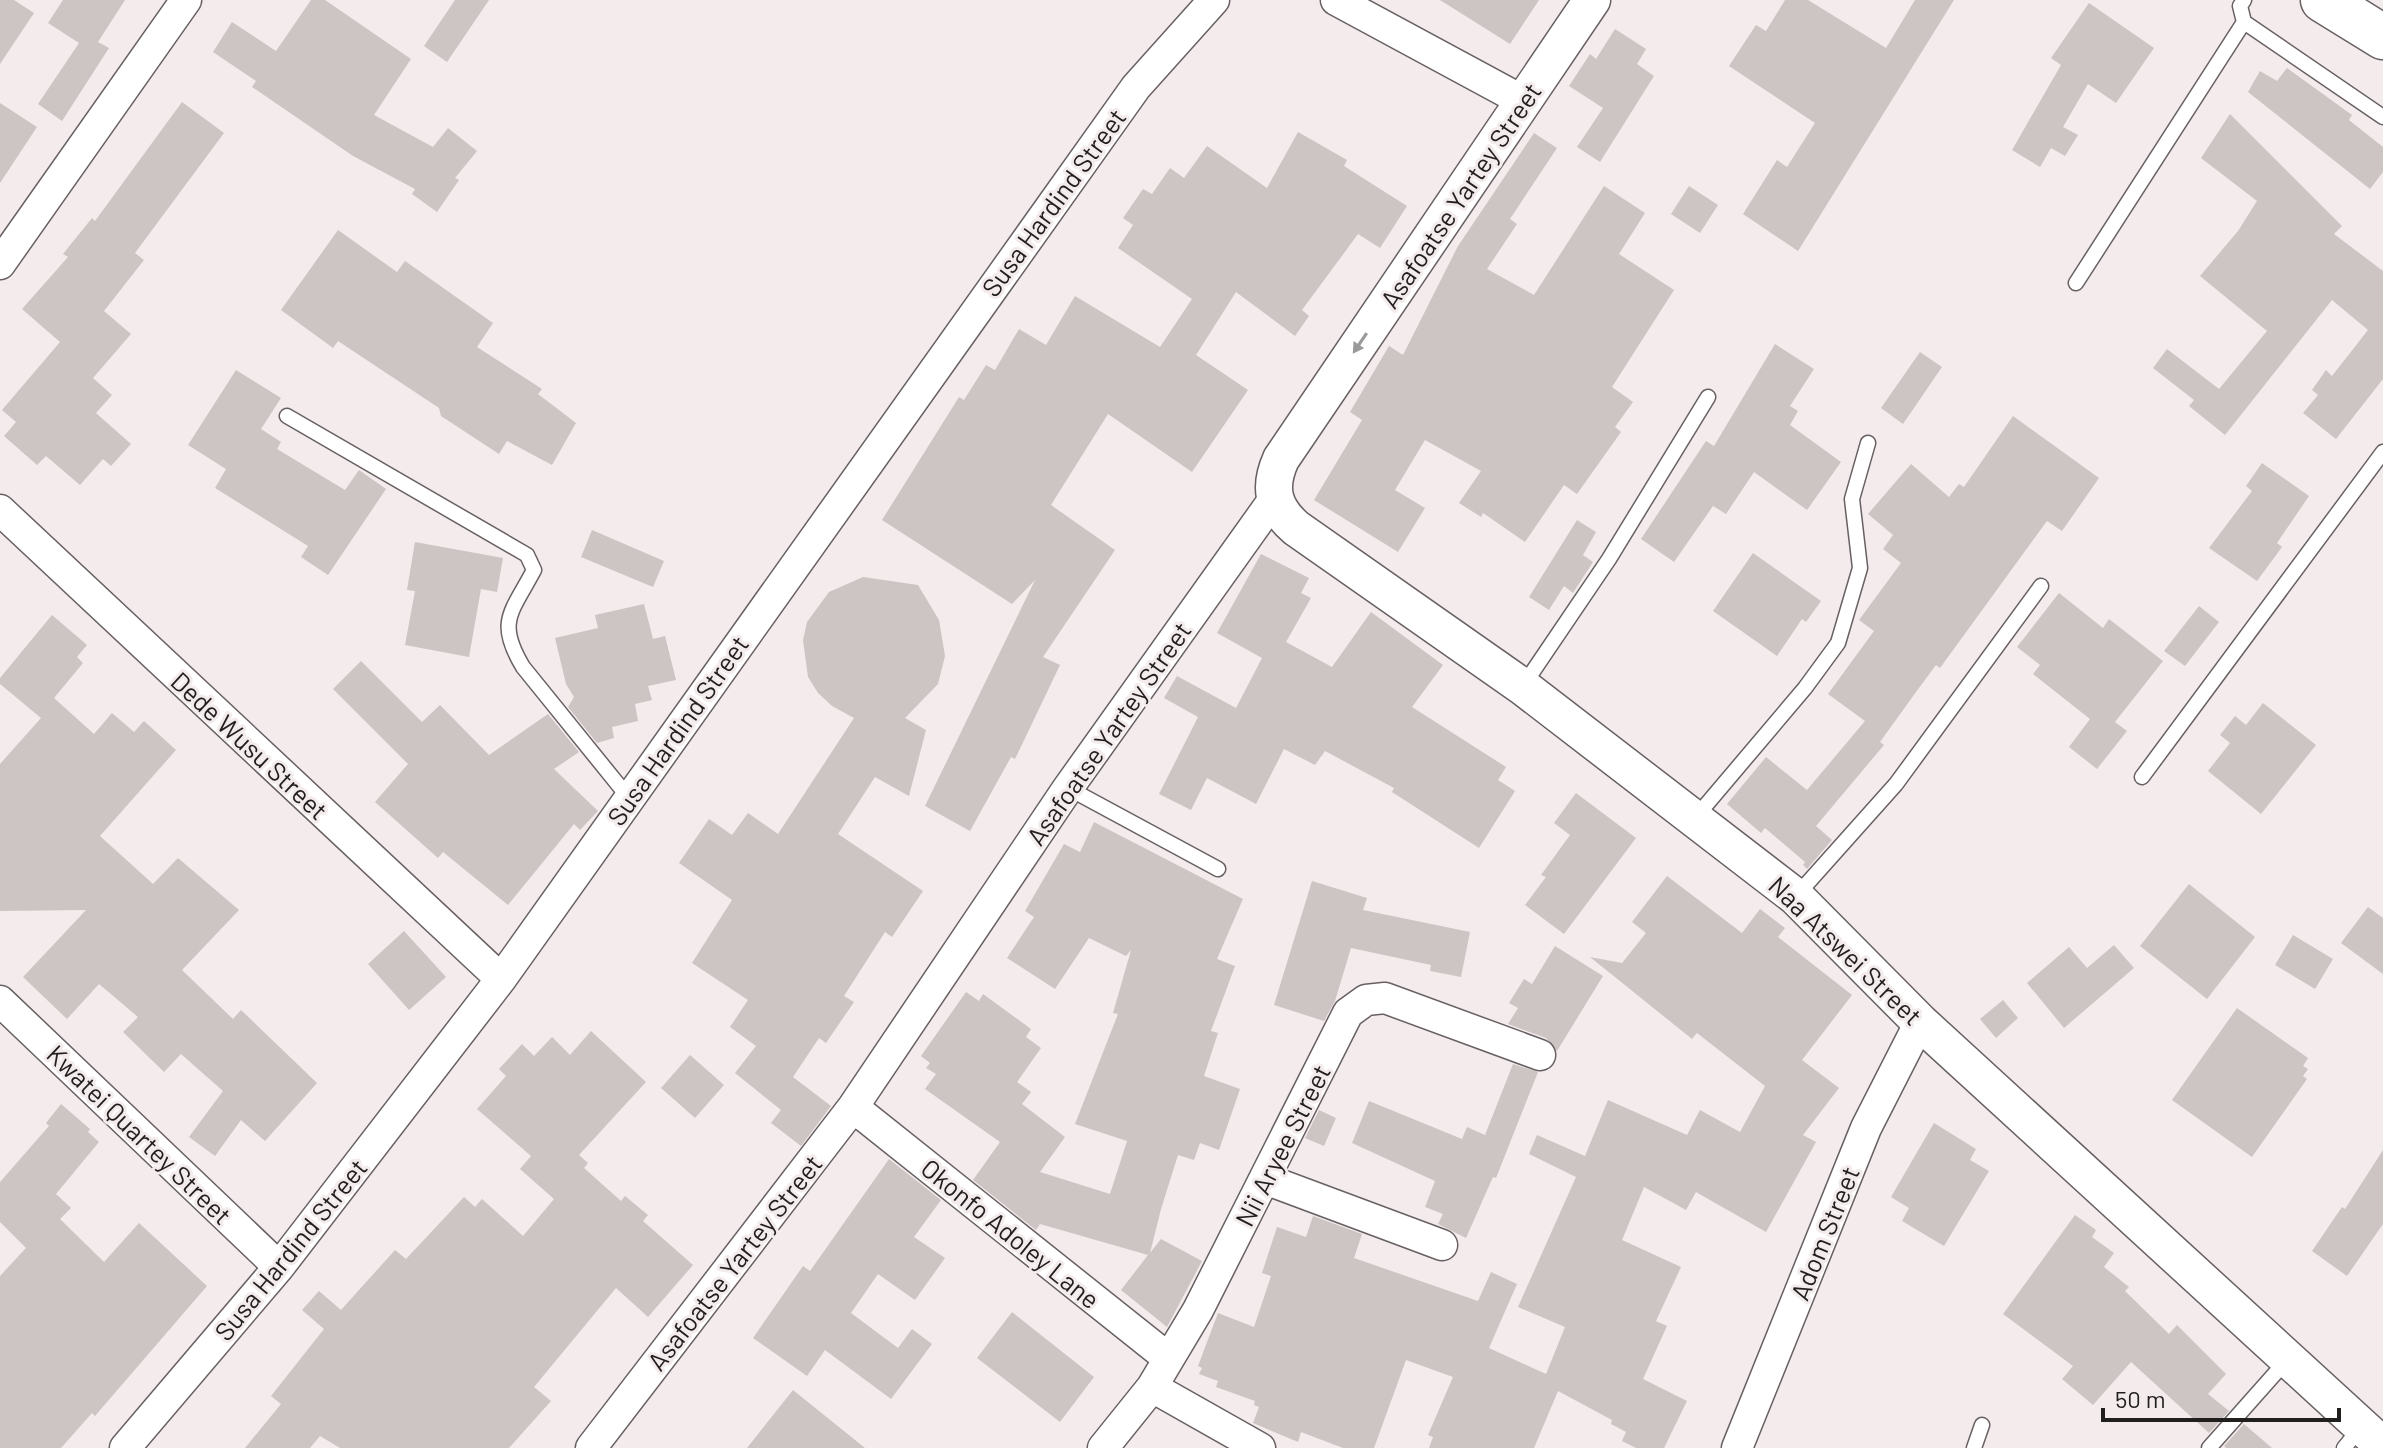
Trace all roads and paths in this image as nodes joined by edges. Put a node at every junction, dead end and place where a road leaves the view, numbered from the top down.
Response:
1 (186, 0) edge
2 (1214, 0) edge
3 (1336, 0) edge
4 (1592, 0) edge
5 (2244, 0) edge
6 (2323, 0) edge
7 (2244, 22) junction
8 (2383, 37) edge
9 (1523, 101) junction
10 (2383, 117) edge
11 (0, 264) edge
12 (2076, 283) dead end
13 (1708, 397) dead end
14 (287, 416) dead end
15 (1868, 443) dead end
16 (2383, 452) edge
17 (1274, 499) junction
18 (0, 510) edge
19 (2041, 586) dead end
20 (1523, 687) junction
21 (2142, 777) dead end
22 (1068, 788) junction
23 (629, 798) junction
24 (1695, 818) junction
25 (1218, 869) dead end
26 (1796, 897) junction
27 (501, 979) junction
28 (0, 1001) edge
29 (1920, 1022) junction
30 (1540, 1055) dead end
31 (853, 1107) junction
32 (1265, 1179) junction
33 (1442, 1245) dead end
34 (279, 1267) junction
35 (1168, 1358) junction
36 (2288, 1359) junction
37 (1152, 1387) junction
38 (1982, 1425) dead end
39 (2363, 1440) edge
40 (125, 1448) edge
41 (591, 1448) edge
42 (1103, 1448) edge
43 (1260, 1448) edge
44 (1737, 1448) edge
45 (1974, 1448) edge
46 (2209, 1448) edge

1 - 11 street
2 - 23 street, Susa Hardind Street
3 - 9 street
4 - 9 street, Asafoatse Yartey Street
5 - 7 lane
6 - 8 highway
7 - 10 lane
7 - 12 lane
9 -> 17 street, Asafoatse Yartey Street
13 - 20 lane
14 - 23 lane
15 - 24 lane
16 - 21 lane
17 - 20 street, Naa Atswei Street
17 - 22 street, Asafoatse Yartey Street
18 - 27 street, Dede Wusu Street
19 - 26 lane
20 - 24 street, Naa Atswei Street
22 - 25 lane
22 - 31 street, Asafoatse Yartey Street
23 - 27 street, Susa Hardind Street
24 - 26 street, Naa Atswei Street
26 - 29 street, Naa Atswei Street
27 - 34 street, Susa Hardind Street
28 - 34 street, Kwatei Quartey Street
29 - 36 street, Naa Atswei Street
29 - 44 street, Adom Street
30 - 32 street, Nii Aryee Street
31 - 35 street, Okonfo Adoley Lane
31 - 41 street, Asafoatse Yartey Street
32 - 33 street
32 - 35 street, Nii Aryee Street
34 - 40 street, Susa Hardind Street
35 - 37 street, Nii Aryee Street
36 - 39 street, Naa Atswei Street
36 - 46 lane
37 - 42 street, Nii Aryee Street
37 - 43 street
38 - 45 lane

